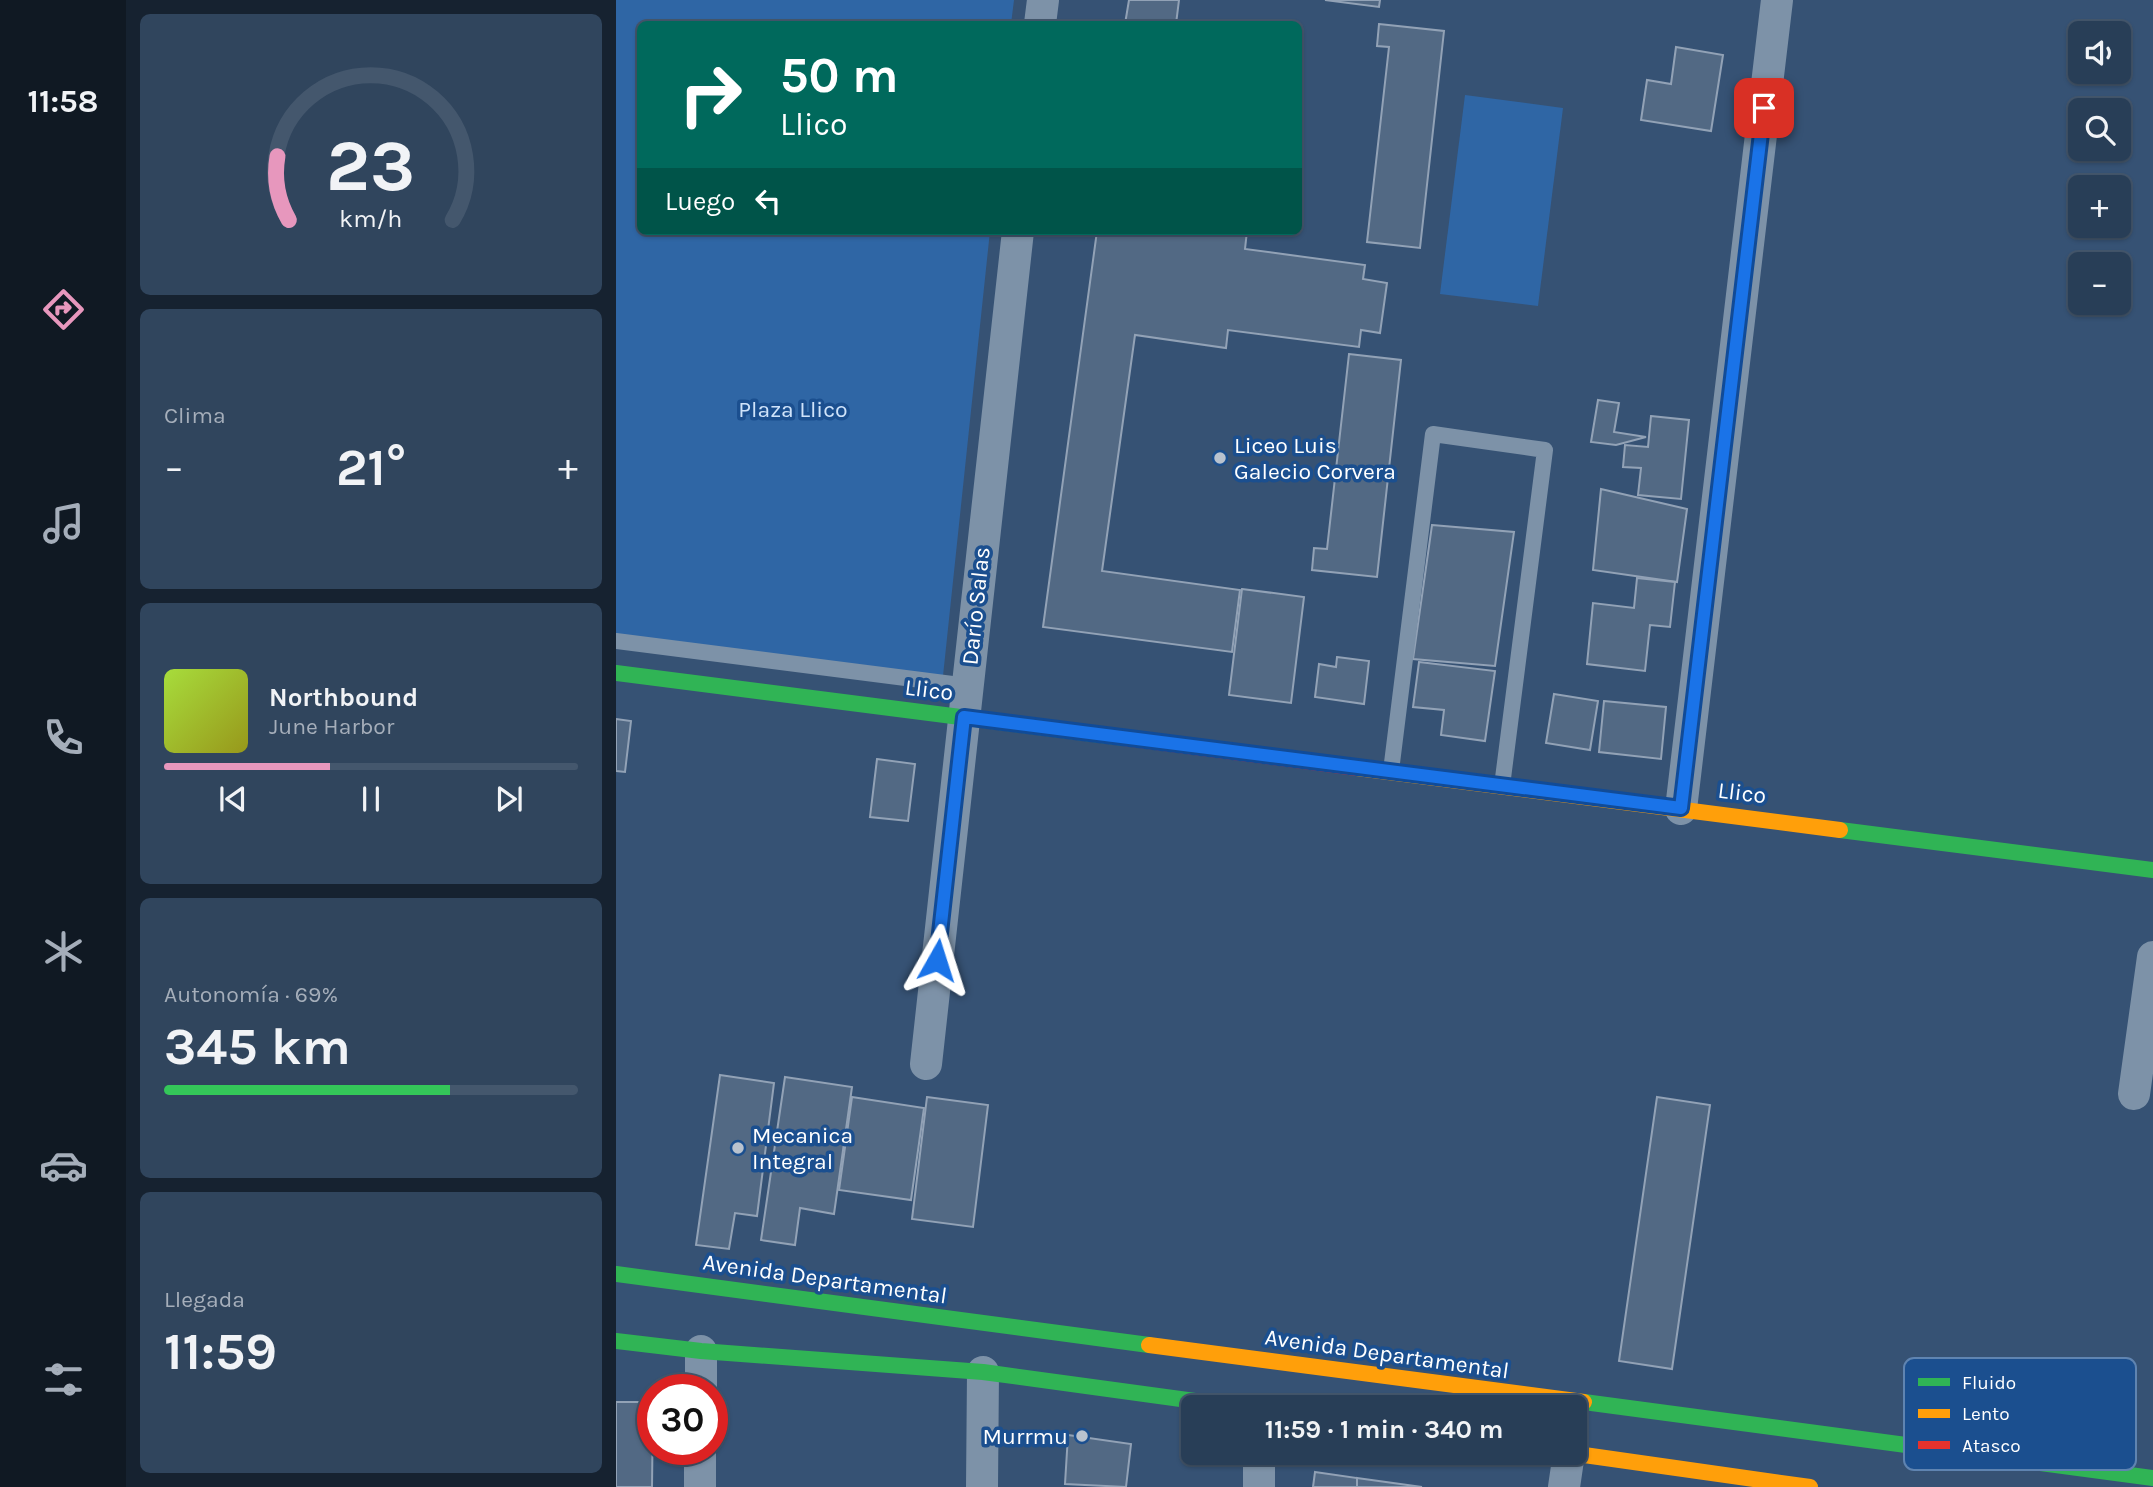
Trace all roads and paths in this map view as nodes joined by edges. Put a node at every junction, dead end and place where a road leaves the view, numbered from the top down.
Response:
1 (1043, 0) edge
2 (1777, 0) edge
3 (1040, 21) edge
4 (1018, 235) edge
5 (616, 641) edge
6 (616, 673) edge
7 (968, 686) junction
8 (964, 717) junction
9 (1391, 771) junction
10 (1502, 786) junction
11 (1681, 808) junction
12 (2153, 870) edge
13 (2153, 957) edge
14 (926, 1064) dead end
15 (2134, 1094) dead end
16 (616, 1274) edge
17 (616, 1341) edge
18 (701, 1351) junction
19 (983, 1372) junction
20 (701, 1374) edge
21 (1181, 1399) edge
22 (1904, 1445) edge
23 (1587, 1456) edge
24 (701, 1465) edge
25 (1259, 1465) edge
26 (1567, 1465) edge
27 (2093, 1470) edge
28 (2153, 1478) edge
29 (700, 1487) edge
30 (982, 1487) edge
31 (1259, 1487) edge
32 (1564, 1487) edge
33 (1810, 1487) edge

1 - 3 street
2 - 11 street
4 - 7 street, Darío Salas
5 - 7 lane
6 - 8 main road, Llico
7 - 8 street, Darío Salas
8 - 9 main road, Llico
8 - 14 street, Darío Salas
9 - 10 main road, Llico
9 - 10 lane
10 - 11 main road, Llico
11 - 12 main road, Llico
13 - 15 street
16 - 22 main road, Avenida Departamental
17 - 18 main road
18 - 19 main road
18 - 20 street
19 - 21 main road
19 - 30 street
23 - 33 main road
24 - 29 street
25 - 31 street
26 - 32 street
27 - 28 main road, Avenida Departamental

